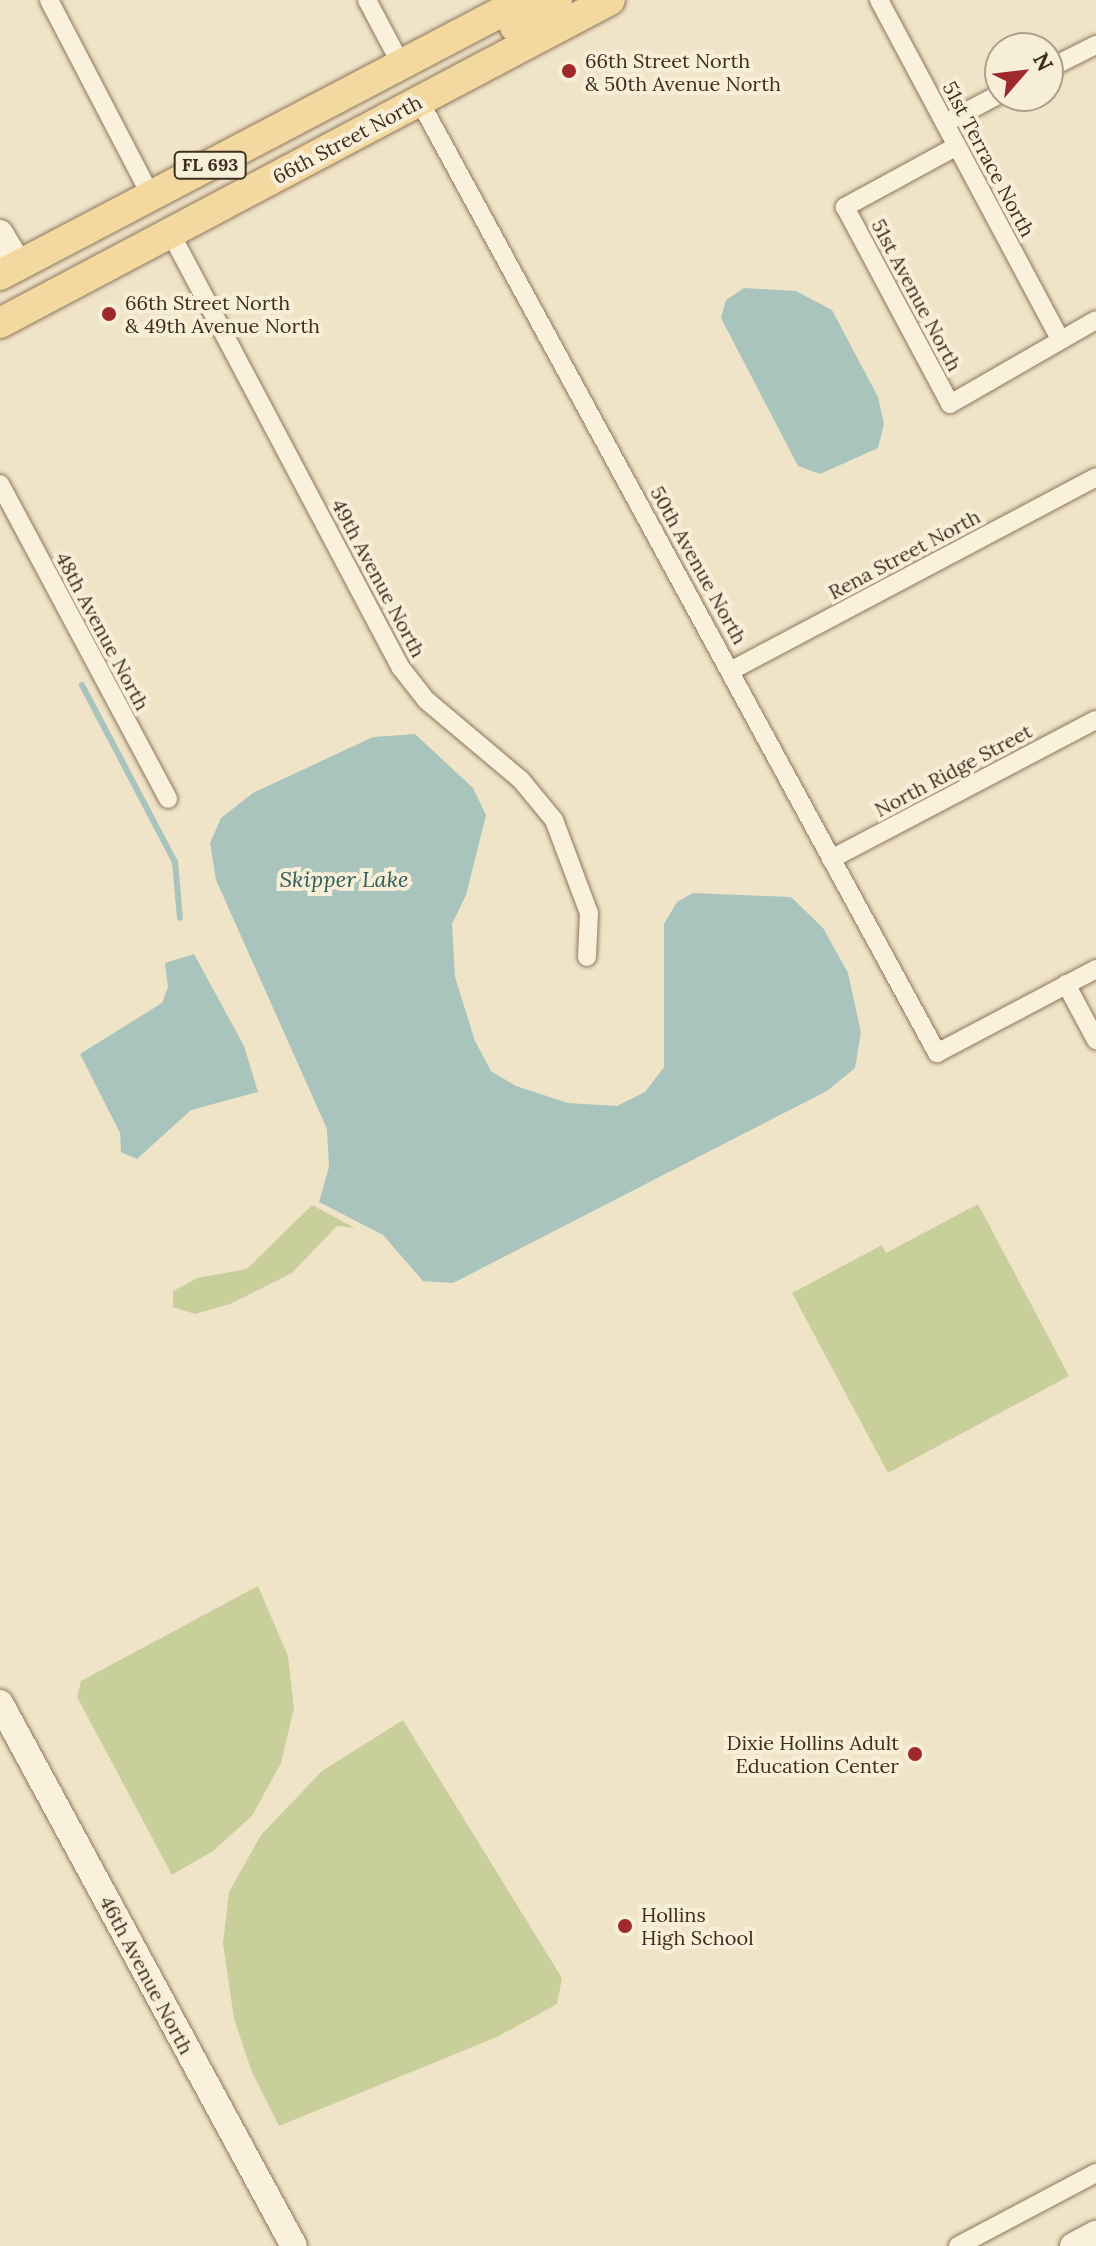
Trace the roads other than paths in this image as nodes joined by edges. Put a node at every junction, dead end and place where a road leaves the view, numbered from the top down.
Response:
1 (49, 0) edge
2 (367, 0) edge
3 (524, 0) edge
4 (557, 0) edge
5 (610, 0) edge
6 (879, 0) edge
7 (1096, 45) edge
8 (1064, 61) edge
9 (402, 66) junction
10 (419, 100) junction
11 (984, 102) edge
12 (945, 123) junction
13 (957, 146) junction
14 (276, 177) junction
15 (151, 196) junction
16 (0, 233) edge
17 (171, 234) junction
18 (62, 243) junction
19 (10, 270) edge
20 (0, 296) edge
21 (1096, 320) edge
22 (0, 323) edge
23 (1060, 339) junction
24 (1096, 477) edge
25 (0, 484) edge
26 (732, 670) junction
27 (1096, 720) edge
28 (168, 799) dead end
29 (831, 859) junction
30 (587, 957) dead end
31 (1096, 969) edge
32 (1066, 984) junction
33 (1096, 1040) edge
34 (0, 1703) edge
35 (1096, 2173) edge
36 (1096, 2234) edge
37 (294, 2246) edge
38 (958, 2246) edge
39 (1073, 2246) edge

1 - 15 street
2 - 9 street
3 - 9 main road, 66th Street North / FL 693
4 - 10 main road
5 - 10 main road, 66th Street North / FL 693
6 - 12 street, 51st Terrace North
7 - 8 street
9 - 14 main road
9 - 15 main road, 66th Street North / FL 693
10 - 14 main road, 66th Street North / FL 693
10 - 26 street, 50th Avenue North
11 - 12 street
12 - 13 street, 51st Terrace North
13 - 23 street, 51st Terrace North
13 - 23 street, 51st Avenue North
14 - 17 main road, 66th Street North / FL 693
15 - 18 main road, 66th Street North / FL 693
16 - 19 street
17 - 22 main road, 66th Street North / FL 693
17 - 30 street, 49th Avenue North
18 - 19 main road, 66th Street North / FL 693
18 - 20 main road
21 - 23 street
24 - 26 street, Rena Street North
25 - 28 street, 48th Avenue North
26 - 29 street, 50th Avenue North
27 - 29 street, North Ridge Street
29 - 32 street, 50th Avenue North
31 - 32 street
32 - 33 street
34 - 37 street, 46th Avenue North
35 - 38 street
36 - 39 street

